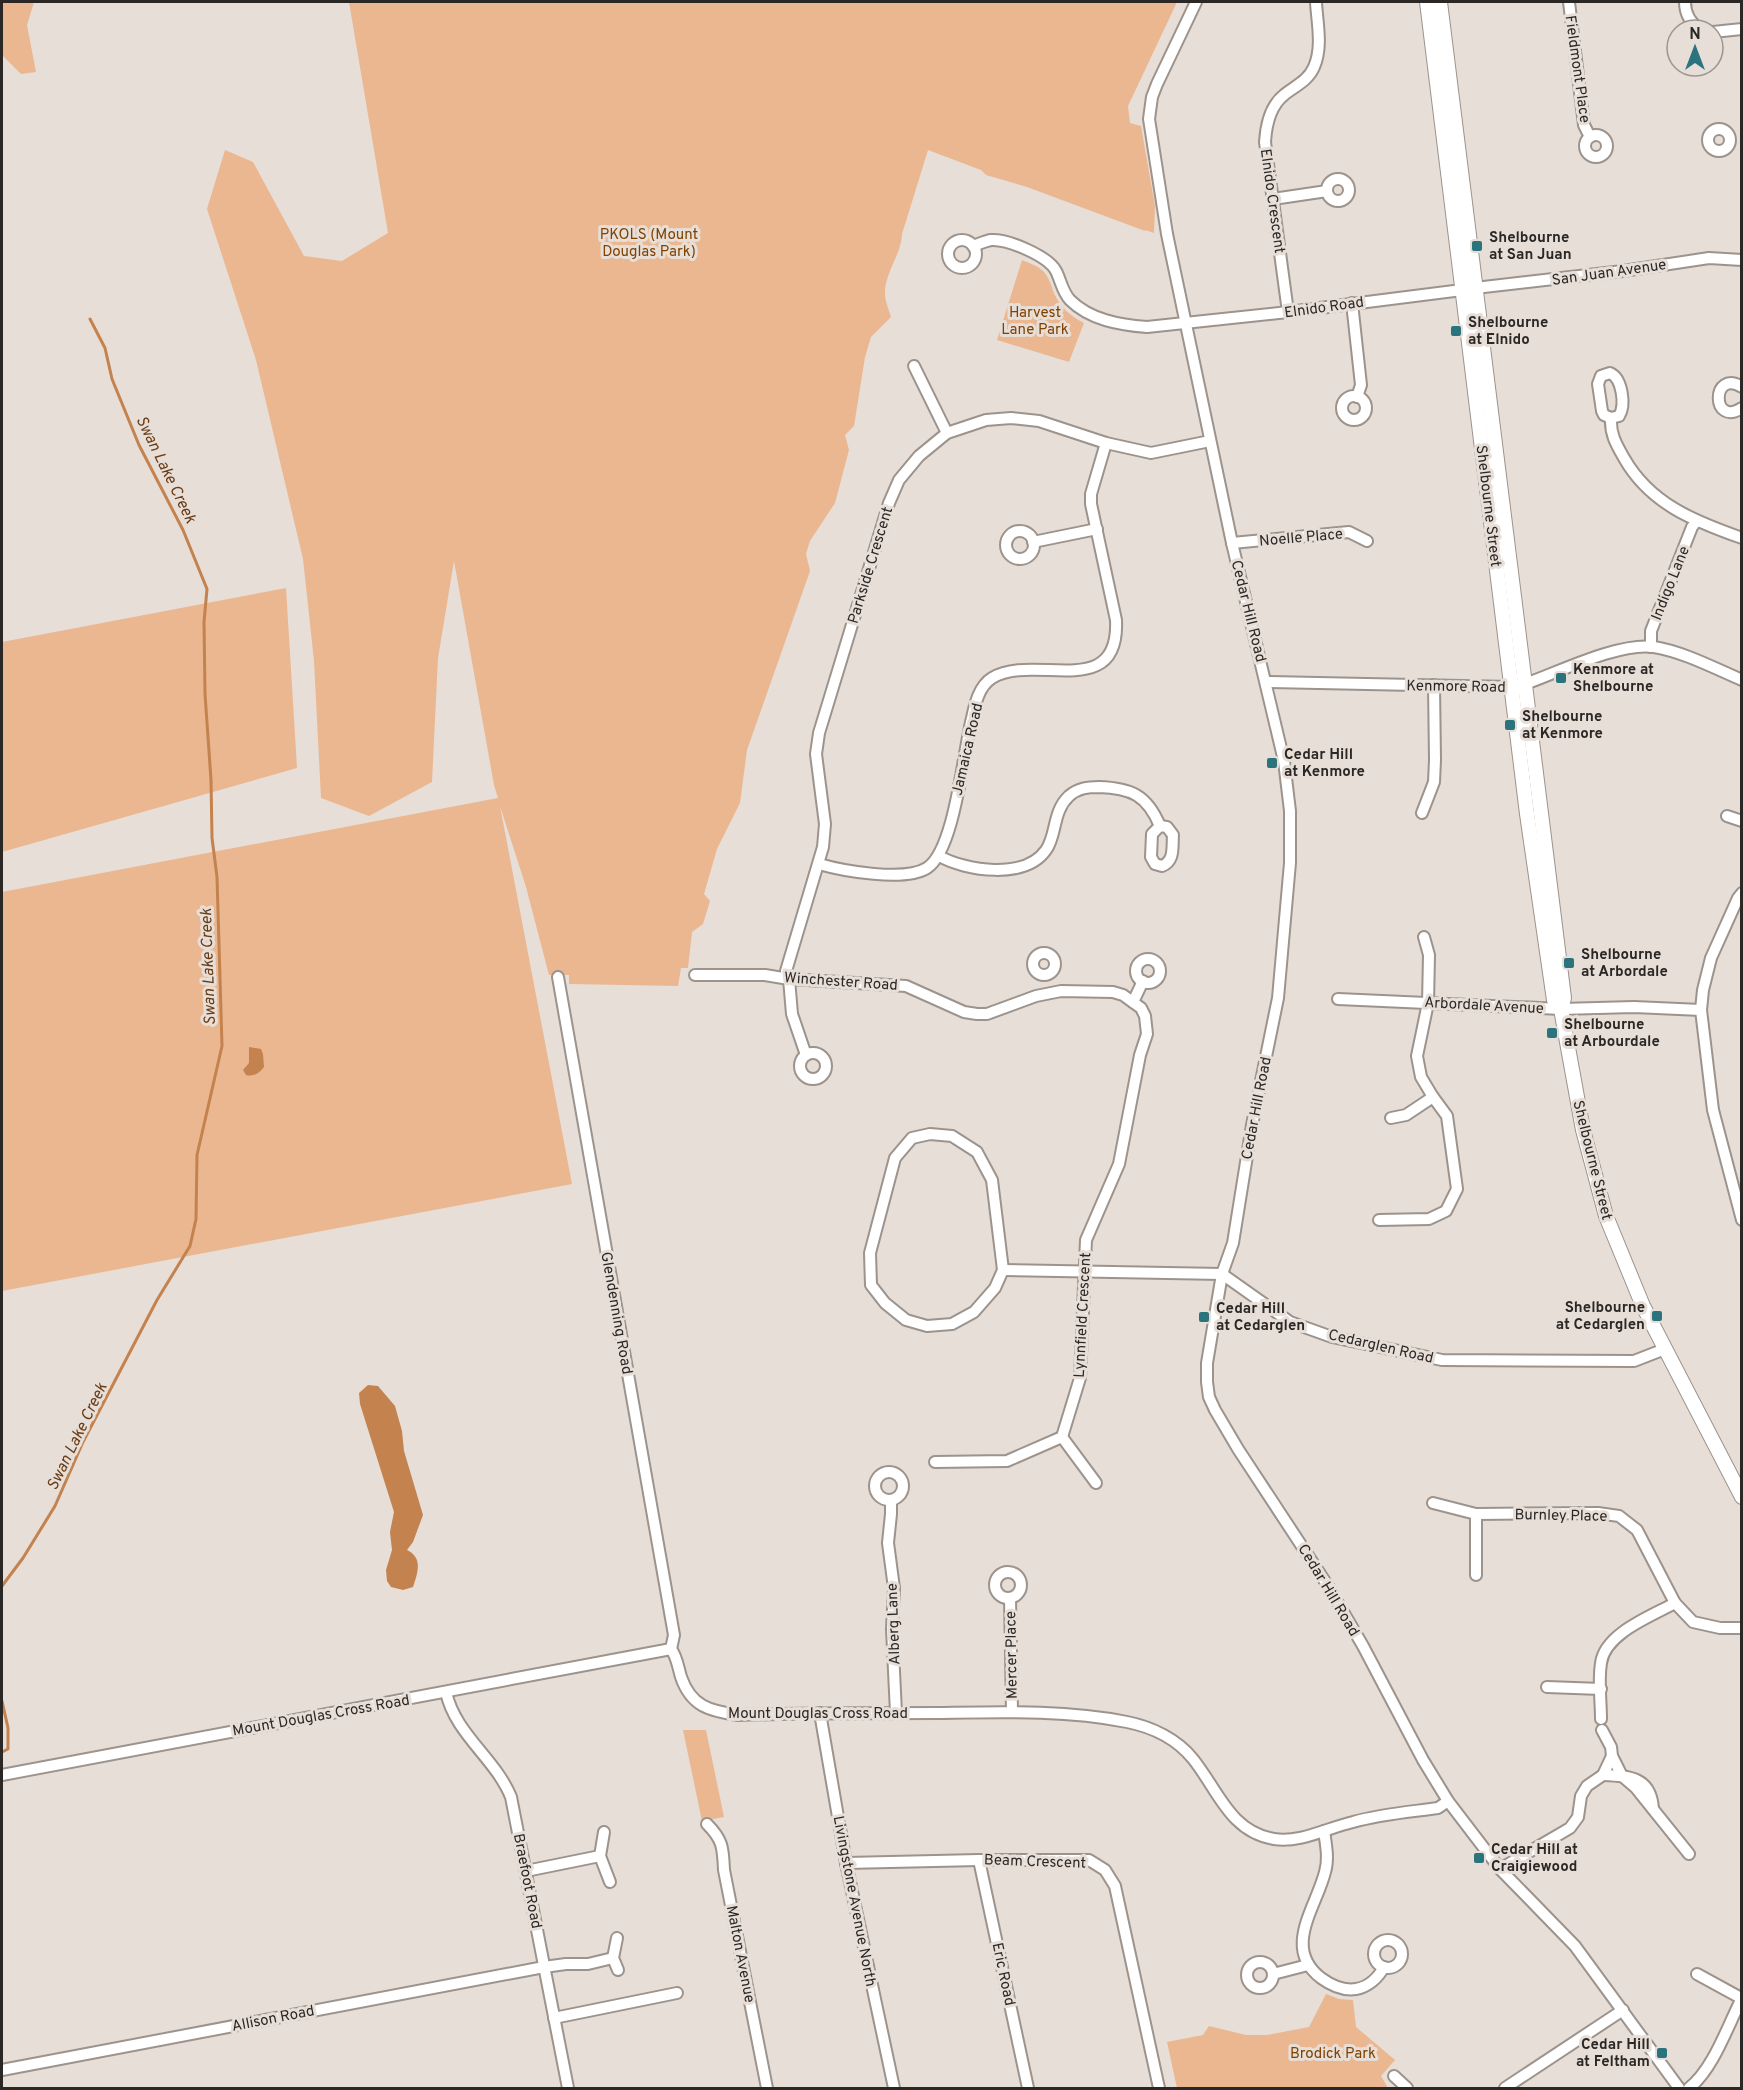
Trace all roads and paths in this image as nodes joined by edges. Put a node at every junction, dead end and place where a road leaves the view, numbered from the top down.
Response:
1 (1196, 2) edge
2 (1316, 2) edge
3 (1427, 2) edge
4 (1440, 2) edge
5 (1569, 2) edge
6 (1684, 2) edge
7 (1689, 18) edge
8 (1742, 29) edge
9 (1725, 31) edge
10 (1590, 136) dead end
11 (1327, 191) dead end
12 (1273, 199) junction
13 (974, 246) dead end
14 (1742, 260) edge
15 (1469, 289) junction
16 (1352, 303) junction
17 (1288, 312) junction
18 (1186, 323) junction
19 (914, 366) dead end
20 (1742, 387) edge
21 (1357, 397) dead end
22 (1742, 408) edge
23 (1611, 418) dead end
24 (947, 433) junction
25 (1210, 441) junction
26 (1106, 443) junction
27 (1696, 522) junction
28 (1097, 529) junction
29 (1742, 538) edge
30 (1368, 541) dead end
31 (1033, 542) dead end
32 (1232, 543) junction
33 (1651, 647) junction
34 (1742, 680) edge
35 (1266, 682) junction
36 (1434, 685) junction
37 (1518, 686) junction
38 (1422, 813) dead end
39 (1727, 816) dead end
40 (1742, 821) edge
41 (1160, 826) dead end
42 (939, 856) junction
43 (819, 864) junction
44 (1742, 893) edge
45 (1424, 937) dead end
46 (695, 975) dead end
47 (1045, 975) dead end
48 (558, 977) dead end
49 (789, 979) junction
50 (1143, 981) dead end
51 (1049, 993) junction
52 (1338, 999) dead end
53 (1133, 1002) junction
54 (1428, 1003) junction
55 (1561, 1009) junction
56 (1701, 1010) junction
57 (806, 1055) dead end
58 (1433, 1098) junction
59 (1391, 1118) dead end
60 (1378, 1220) dead end
61 (1742, 1220) edge
62 (1003, 1270) junction
63 (1083, 1272) junction
64 (1222, 1274) junction
65 (1665, 1349) junction
66 (1062, 1437) junction
67 (935, 1462) dead end
68 (1096, 1483) dead end
69 (1742, 1497) edge
70 (891, 1500) dead end
71 (1433, 1503) dead end
72 (1476, 1514) junction
73 (1476, 1575) dead end
74 (1011, 1599) dead end
75 (1675, 1603) junction
76 (1742, 1628) edge
77 (671, 1649) junction
78 (1547, 1687) dead end
79 (1601, 1689) junction
80 (446, 1692) junction
81 (1012, 1712) junction
82 (820, 1713) junction
83 (896, 1713) junction
84 (1612, 1756) junction
85 (2, 1775) edge
86 (1603, 1775) junction
87 (1622, 1776) junction
88 (1448, 1801) junction
89 (707, 1824) dead end
90 (1324, 1831) junction
91 (604, 1832) dead end
92 (1689, 1854) dead end
93 (600, 1856) junction
94 (980, 1860) junction
95 (846, 1863) junction
96 (1500, 1869) junction
97 (526, 1871) junction
98 (610, 1882) dead end
99 (617, 1938) dead end
100 (613, 1958) junction
101 (1308, 1965) junction
102 (544, 1967) junction
103 (1384, 1967) dead end
104 (618, 1970) dead end
105 (1274, 1974) dead end
106 (1697, 1974) dead end
107 (677, 1993) dead end
108 (1741, 1998) edge
109 (1623, 2010) junction
110 (554, 2018) junction
111 (2, 2070) edge
112 (1394, 2076) dead end
113 (568, 2088) edge
114 (767, 2088) edge
115 (894, 2088) edge
116 (1028, 2088) edge
117 (1159, 2088) edge
118 (1407, 2088) edge
119 (1505, 2088) edge
120 (1679, 2088) edge
121 (1689, 2088) edge

1 - 18 street, Cedar Hill Road
2 - 12 street, Elnido Crescent
3 - 15 main road, Shelbourne Street
4 - 15 main road, Shelbourne Street
5 - 10 street, Fieldmont Place
6 - 7 street
8 - 9 street
11 - 12 street
12 - 17 street, Elnido Crescent
13 - 18 street, Elnido Road
14 - 15 street, San Juan Avenue
15 - 16 street, Elnido Road
15 - 37 main road, Shelbourne Street
16 - 17 street, Elnido Road
16 - 21 street
17 - 18 street, Elnido Road
18 - 25 street, Cedar Hill Road
19 - 24 street
20 - 22 street
23 - 27 street
24 - 26 street, Parkside Crescent
24 - 43 street, Parkside Crescent
25 - 26 street, Parkside Crescent
25 - 32 street, Cedar Hill Road
26 - 28 street, Jamaica Road
27 - 29 street
27 - 33 street, Indigo Lane
28 - 31 street
28 - 42 street, Jamaica Road
30 - 32 street, Noelle Place
32 - 35 street, Cedar Hill Road
33 - 34 street, Kenmore Road
33 - 37 street, Kenmore Road
35 - 36 street, Kenmore Road
35 - 64 street, Cedar Hill Road
36 - 37 street, Kenmore Road
36 - 38 street
37 - 55 main road, Shelbourne Street
39 - 40 street
41 - 42 street
42 - 43 street
43 - 49 street, Parkside Crescent
44 - 56 street
45 - 54 street
46 - 49 street, Winchester Road
47 - 51 street
48 - 77 street, Glendenning Road
49 - 51 street, Winchester Road
49 - 57 street, Parkside Crescent
50 - 53 street
51 - 53 street, Winchester Road
52 - 54 street, Arbordale Avenue
53 - 63 street, Lynnfield Crescent
54 - 55 street, Arbordale Avenue
54 - 58 street
55 - 56 street, Arbordale Avenue
55 - 65 main road, Shelbourne Street
56 - 61 street
58 - 59 street
58 - 60 street
62 - 62 street
62 - 63 street
63 - 64 street
63 - 66 street, Lynnfield Crescent
64 - 65 street, Cedarglen Road
64 - 88 street, Cedar Hill Road
65 - 69 main road, Shelbourne Street
66 - 67 street
66 - 68 street
70 - 83 street, Alberg Lane
71 - 72 street, Burnley Place
72 - 73 street
72 - 75 street, Burnley Place
74 - 81 street, Mercer Place
75 - 76 street, Burnley Place
75 - 79 street
77 - 80 street, Mount Douglas Cross Road
77 - 82 street, Mount Douglas Cross Road
78 - 79 street
79 - 84 street
80 - 85 street, Mount Douglas Cross Road
80 - 97 street, Braefoot Road
81 - 83 street, Mount Douglas Cross Road
81 - 90 street, Mount Douglas Cross Road
82 - 83 street, Mount Douglas Cross Road
82 - 95 street, Livingstone Avenue North
84 - 86 street
84 - 87 street
86 - 87 street
86 - 96 street
87 - 92 street
88 - 90 street, Mount Douglas Cross Road
88 - 96 street, Cedar Hill Road
89 - 114 street, Malton Avenue
90 - 101 street
91 - 93 street
93 - 97 street
93 - 98 street
94 - 95 street, Beam Crescent
94 - 116 street, Eric Road
94 - 117 street, Beam Crescent
95 - 115 street, Livingstone Avenue North
96 - 109 street, Cedar Hill Road
97 - 102 street, Braefoot Road
99 - 100 street
100 - 102 street, Allison Road
100 - 104 street
101 - 103 street
101 - 105 street
102 - 110 street, Braefoot Road
102 - 111 street, Allison Road
106 - 108 street
107 - 110 street
108 - 121 street
109 - 119 street
109 - 120 street, Cedar Hill Road
110 - 113 street, Braefoot Road
112 - 118 street

